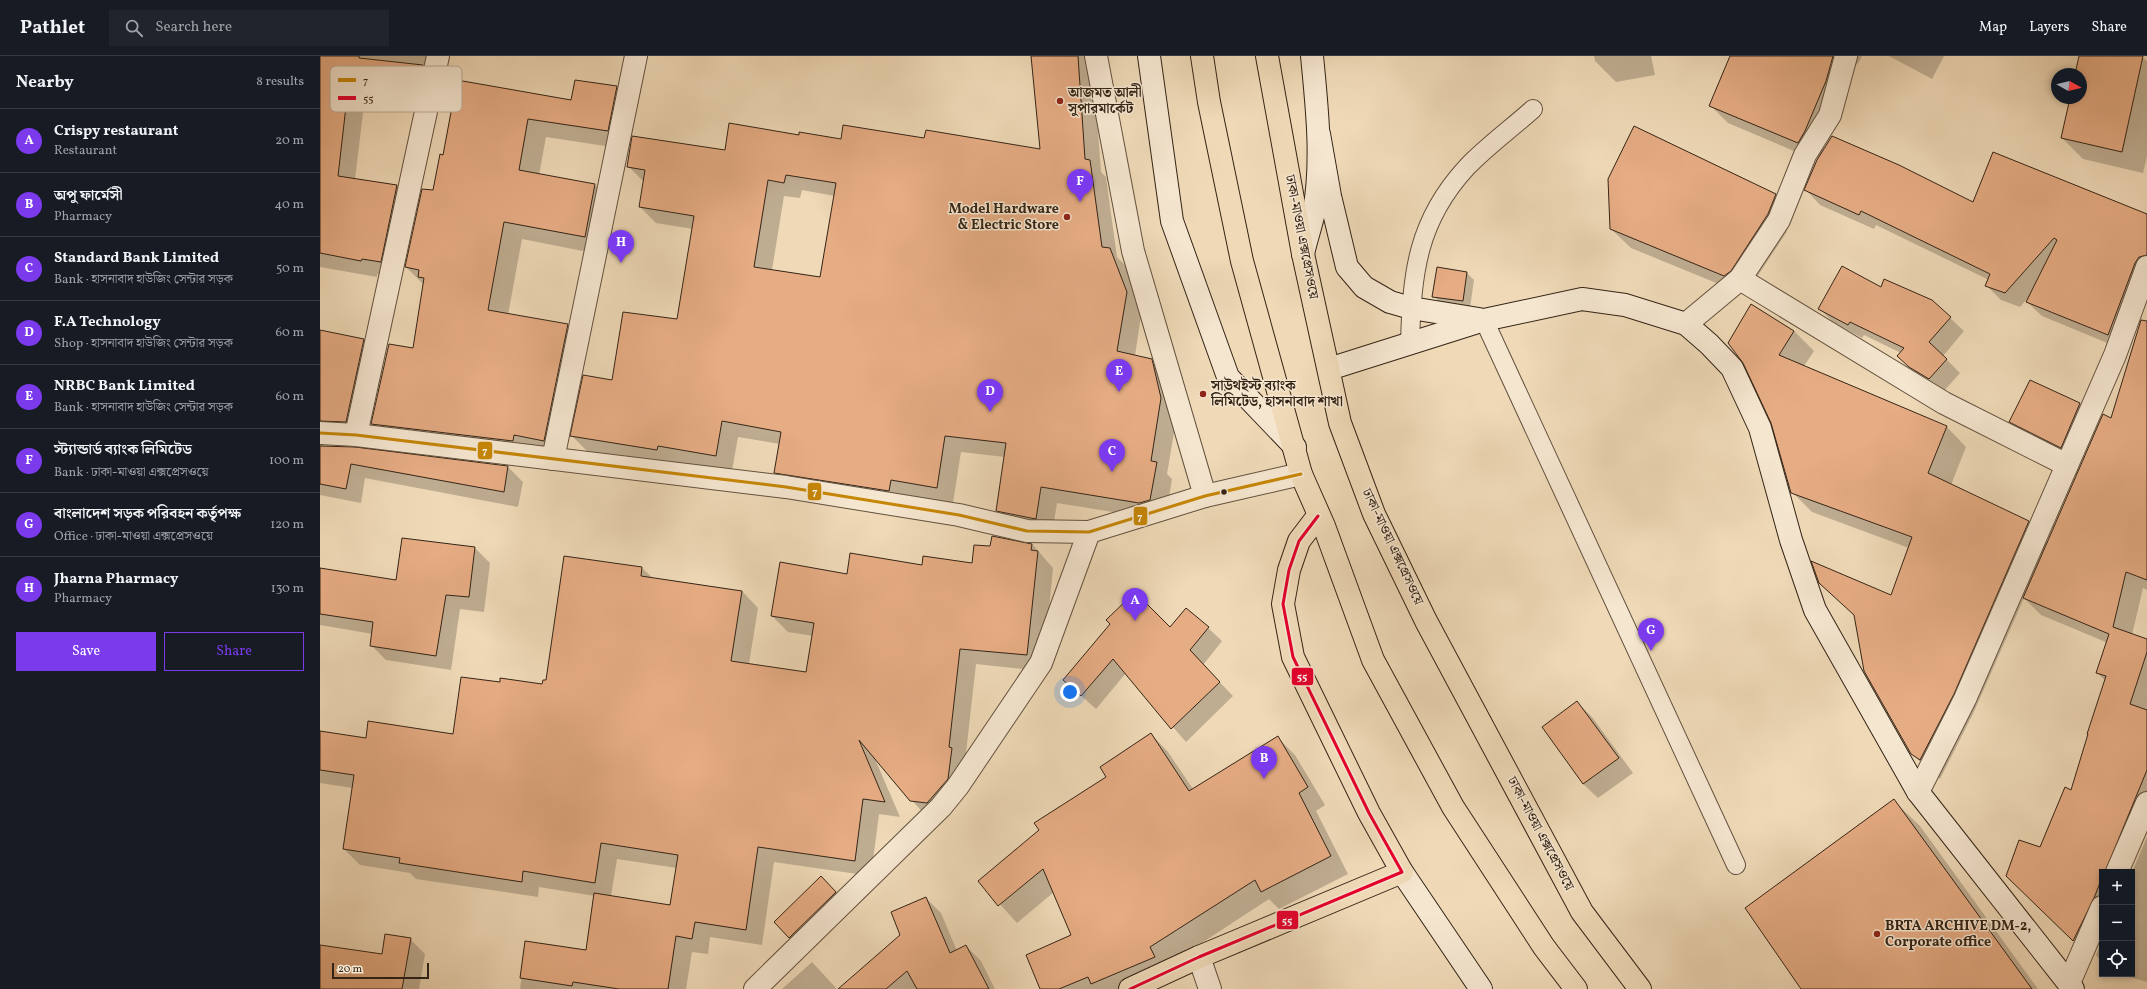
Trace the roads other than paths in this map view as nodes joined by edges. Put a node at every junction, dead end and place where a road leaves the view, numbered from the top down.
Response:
1 (438, 56) edge
2 (636, 56) edge
3 (1096, 56) edge
4 (1149, 56) edge
5 (1202, 56) edge
6 (1266, 56) edge
7 (1312, 56) edge
8 (1846, 56) edge
9 (436, 66) edge
10 (1533, 109) dead end
11 (426, 112) edge
12 (1319, 134) junction
13 (1303, 254) junction
14 (2147, 267) edge
15 (1740, 279) junction
16 (1411, 308) junction
17 (1484, 320) junction
18 (1686, 324) junction
19 (1410, 343) junction
20 (1329, 369) junction
21 (320, 433) edge
22 (356, 435) junction
23 (1295, 447) junction
24 (553, 458) junction
25 (2067, 465) junction
26 (1301, 474) junction
27 (1205, 496) junction
28 (1318, 516) junction
29 (1089, 532) junction
30 (1918, 792) junction
31 (2147, 803) edge
32 (1736, 865) dead end
33 (2118, 869) edge
34 (1402, 872) junction
35 (2099, 915) edge
36 (1199, 957) junction
37 (2071, 986) edge
38 (755, 989) edge
39 (1130, 989) edge
40 (1210, 989) edge
41 (1481, 989) edge
42 (1576, 989) edge
43 (1640, 989) edge

1 - 9 street
2 - 24 street
3 - 27 street
4 - 23 street
5 - 23 highway
6 - 13 highway, ঢাকা-মাওয়া এক্সপ্রেসওয়ে
7 - 12 street
8 - 15 street
10 - 16 lane
11 - 22 street
12 - 13 street
12 - 16 street
13 - 20 highway, ঢাকা-মাওয়া এক্সপ্রেসওয়ে
14 - 25 street
15 - 18 street
15 - 25 street
16 - 17 street
16 - 19 lane
17 - 18 street
17 - 19 street
17 - 32 lane
18 - 30 street
19 - 20 street
20 - 43 highway, ঢাকা-মাওয়া এক্সপ্রেসওয়ে
21 - 22 street
22 - 24 street
23 - 26 highway
24 - 29 street
25 - 30 street
26 - 27 street
26 - 28 highway
27 - 29 street
28 - 34 highway
28 - 42 highway
29 - 38 street
30 - 37 street
31 - 33 street
34 - 36 highway
34 - 41 street
35 - 37 street
36 - 39 highway
36 - 40 street

